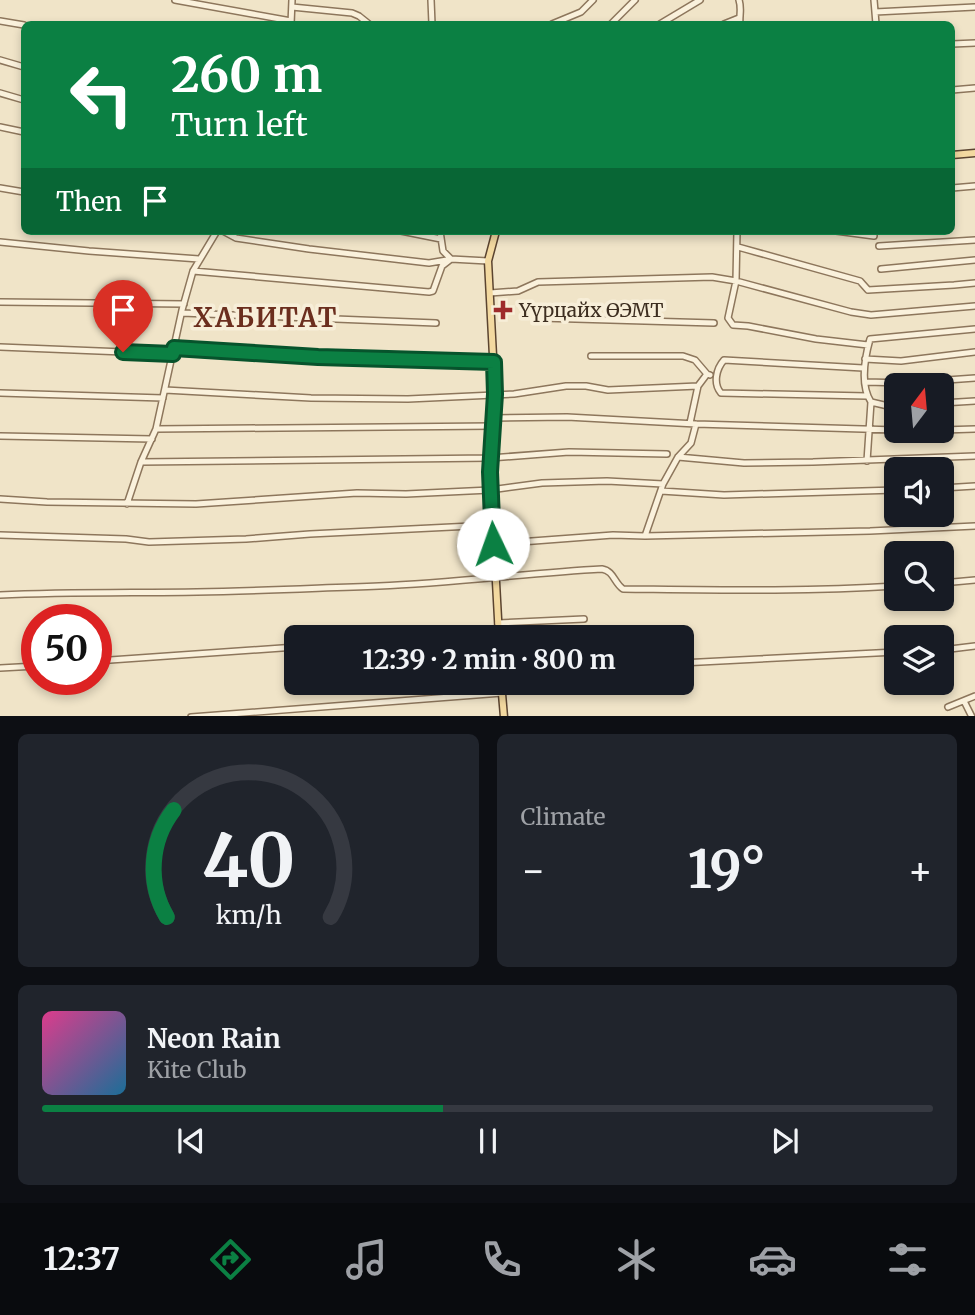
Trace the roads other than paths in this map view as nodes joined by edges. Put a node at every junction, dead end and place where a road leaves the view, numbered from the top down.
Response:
1 (175, 0) edge
2 (431, 0) edge
3 (593, 0) edge
4 (635, 0) edge
5 (700, 0) edge
6 (739, 0) edge
7 (874, 0) edge
8 (292, 4) edge
9 (975, 7) edge
10 (875, 12) junction
11 (0, 21) edge
12 (281, 21) edge
13 (365, 21) edge
14 (432, 21) edge
15 (559, 21) edge
16 (614, 21) edge
17 (665, 21) edge
18 (740, 21) edge
19 (876, 21) edge
20 (21, 24) edge
21 (975, 43) edge
22 (955, 44) edge
23 (0, 60) edge
24 (21, 66) edge
25 (975, 88) edge
26 (955, 90) edge
27 (0, 93) edge
28 (21, 99) edge
29 (0, 127) edge
30 (21, 131) edge
31 (975, 153) edge
32 (955, 155) edge
33 (975, 186) edge
34 (0, 188) edge
35 (955, 188) edge
36 (21, 192) edge
37 (214, 235) edge
38 (230, 235) edge
39 (421, 235) edge
40 (440, 235) edge
41 (495, 235) edge
42 (737, 235) edge
43 (866, 235) edge
44 (874, 236) dead end
45 (441, 239) junction
46 (975, 240) edge
47 (0, 242) edge
48 (879, 246) dead end
49 (738, 247) junction
50 (199, 259) junction
51 (452, 259) junction
52 (975, 260) edge
53 (488, 261) junction
54 (881, 269) dead end
55 (193, 271) junction
56 (736, 281) junction
57 (975, 283) edge
58 (490, 293) junction
59 (0, 302) edge
60 (184, 304) junction
61 (975, 306) edge
62 (182, 313) junction
63 (541, 318) dead end
64 (436, 323) dead end
65 (714, 323) dead end
66 (975, 329) edge
67 (868, 345) junction
68 (0, 347) edge
69 (173, 351) junction
70 (975, 352) edge
71 (591, 356) dead end
72 (865, 359) junction
73 (494, 362) junction
74 (863, 368) junction
75 (707, 374) junction
76 (716, 377) junction
77 (975, 378) edge
78 (866, 382) junction
79 (698, 386) junction
80 (164, 390) junction
81 (0, 393) edge
82 (495, 394) junction
83 (163, 398) junction
84 (869, 399) junction
85 (975, 401) edge
86 (954, 402) edge
87 (884, 405) edge
88 (493, 422) junction
89 (693, 424) junction
90 (156, 429) junction
91 (975, 429) edge
92 (869, 430) junction
93 (884, 430) edge
94 (954, 430) edge
95 (0, 436) edge
96 (152, 439) junction
97 (667, 454) dead end
98 (975, 456) edge
99 (678, 457) junction
100 (490, 458) junction
101 (867, 461) junction
102 (141, 462) junction
103 (663, 484) junction
104 (975, 486) edge
105 (954, 487) edge
106 (490, 490) junction
107 (884, 490) edge
108 (661, 491) junction
109 (0, 499) edge
110 (127, 504) junction
111 (492, 525) junction
112 (975, 526) edge
113 (0, 535) edge
114 (645, 536) junction
115 (493, 544) junction
116 (495, 578) junction
117 (975, 580) edge
118 (954, 582) edge
119 (884, 587) edge
120 (0, 595) edge
121 (584, 619) dead end
122 (499, 625) edge
123 (542, 625) edge
124 (975, 646) edge
125 (284, 648) edge
126 (954, 649) edge
127 (884, 653) edge
128 (112, 660) edge
129 (694, 662) edge
130 (21, 667) edge
131 (0, 668) edge
132 (475, 695) edge
133 (502, 695) edge
134 (975, 696) edge
135 (964, 701) junction
136 (948, 707) dead end
137 (191, 716) edge
138 (503, 716) edge
139 (972, 716) edge

1 - 12 street
2 - 14 street
3 - 15 street
4 - 16 street
5 - 17 street
6 - 18 street
7 - 10 street
8 - 13 street
9 - 10 street
10 - 19 street
11 - 20 street
21 - 22 street
23 - 24 street
25 - 26 street
27 - 28 street
29 - 30 street
31 - 32 main road
33 - 35 street
34 - 36 street
37 - 50 street
38 - 51 street
39 - 45 street
40 - 45 street
41 - 53 main road
42 - 49 street
43 - 44 street
45 - 51 street
46 - 48 street
47 - 50 street
49 - 56 street
49 - 57 street
50 - 55 street
51 - 53 street
51 - 55 street
52 - 54 street
53 - 58 main road
55 - 60 street
56 - 58 street
56 - 61 street
56 - 67 street
58 - 73 main road
59 - 60 street
60 - 62 street
62 - 64 street
62 - 69 street
63 - 65 street
66 - 67 street
67 - 72 street
68 - 69 street
69 - 73 street
69 - 80 street
70 - 72 street
71 - 75 street
72 - 74 street
73 - 82 main road
74 - 76 street
74 - 78 street
75 - 76 street
75 - 79 street
76 - 84 street
77 - 78 street
78 - 84 street
79 - 82 street
79 - 89 street
80 - 82 street
80 - 83 street
81 - 83 street
82 - 88 main road
83 - 90 street
84 - 87 street
84 - 92 street
85 - 86 street
88 - 89 street
88 - 90 street
88 - 100 main road
89 - 92 street
89 - 99 street
90 - 96 street
91 - 94 street
92 - 93 street
92 - 101 street
95 - 96 street
96 - 102 street
97 - 100 street
98 - 101 street
99 - 101 street
99 - 103 street
100 - 102 street
100 - 106 main road
102 - 110 street
103 - 106 street
103 - 108 street
104 - 105 street
106 - 110 street
106 - 111 main road
107 - 108 street
108 - 114 street
109 - 110 street
111 - 113 street
111 - 115 main road
112 - 114 street
114 - 115 street
115 - 116 main road
116 - 119 street
116 - 120 street
116 - 122 main road
117 - 118 street
121 - 123 street
124 - 126 street
125 - 128 street
127 - 129 street
130 - 131 street
132 - 137 street
133 - 138 main road
134 - 135 street
135 - 136 street
135 - 139 street

